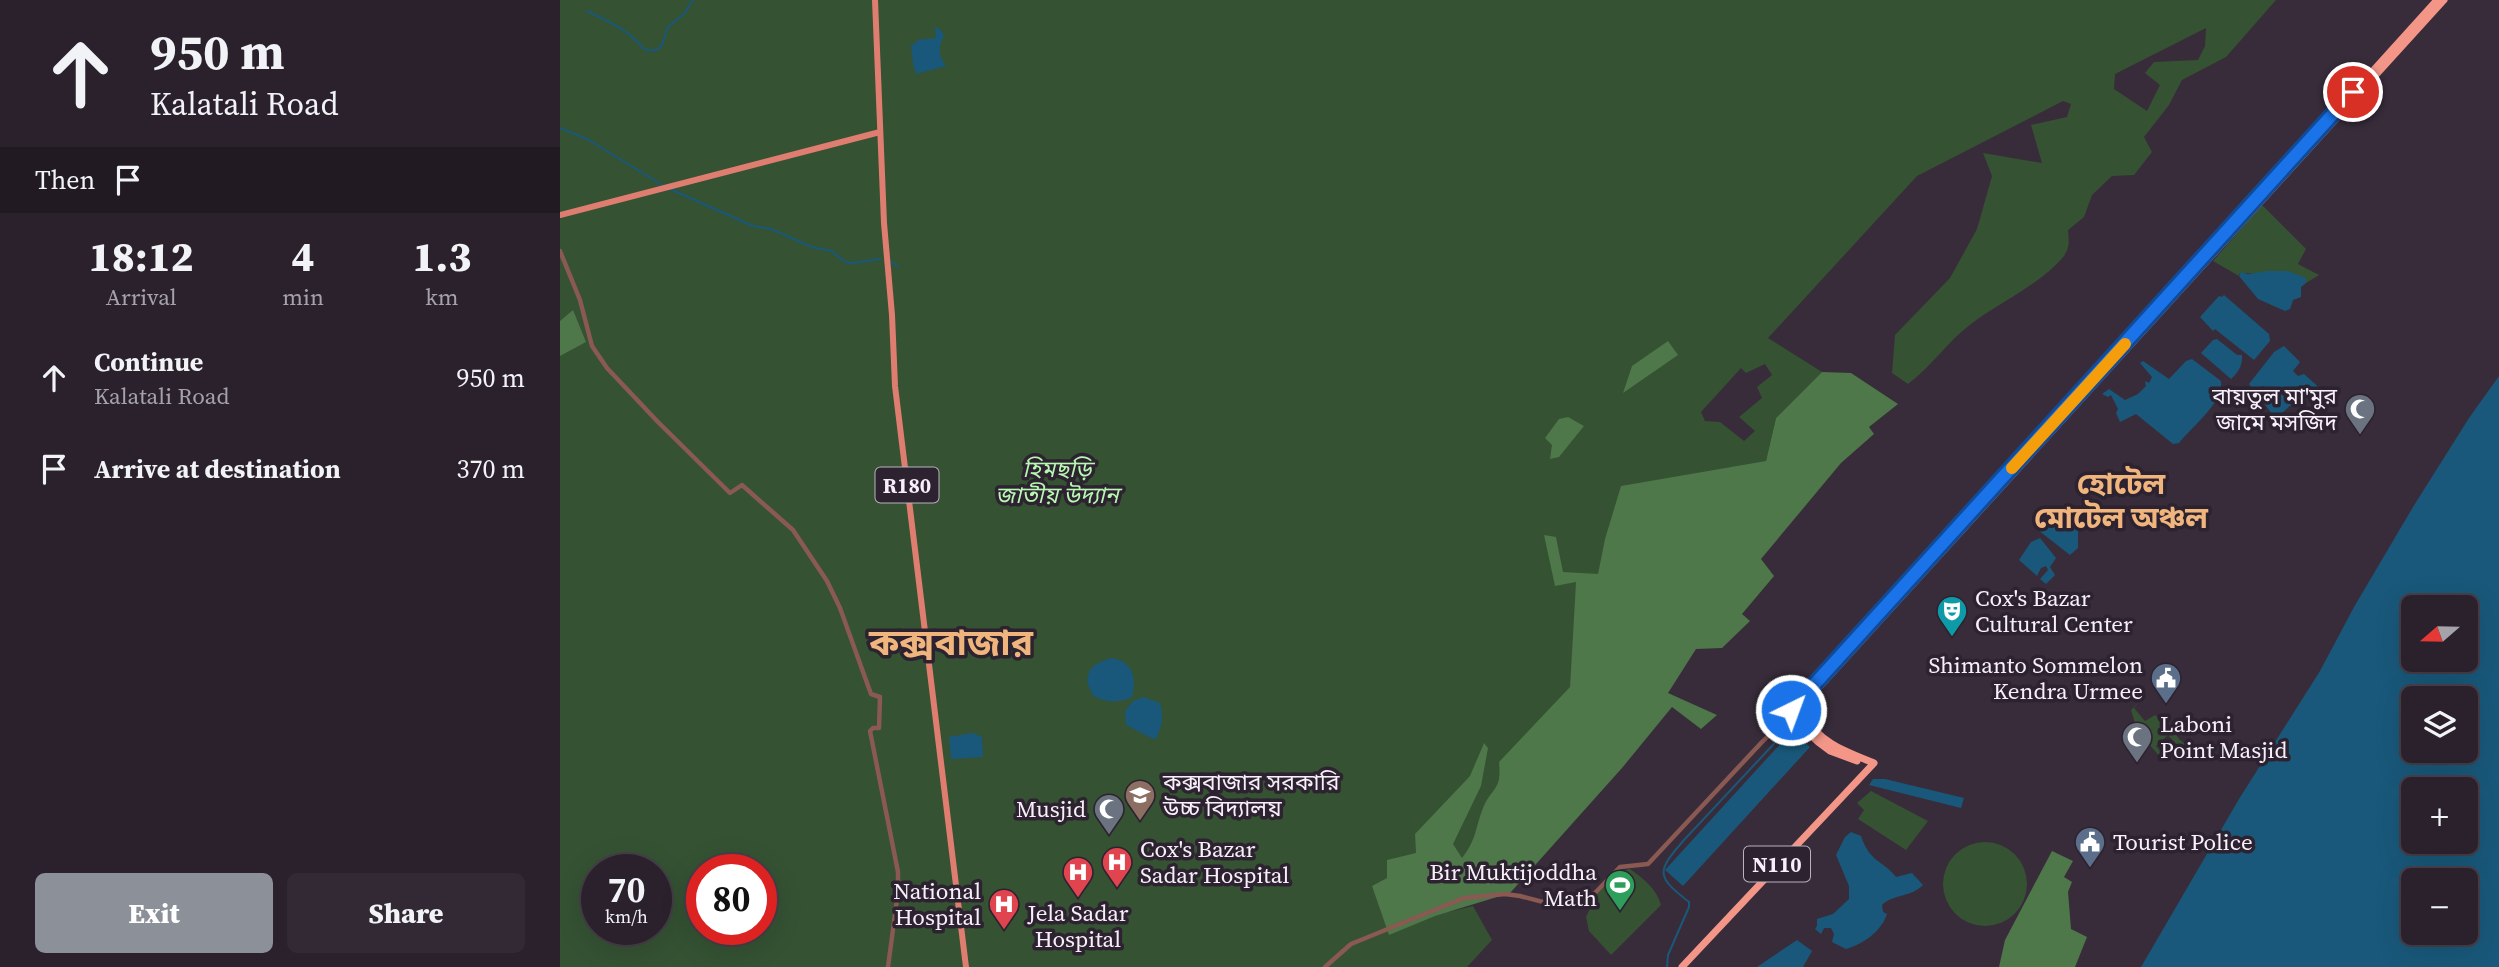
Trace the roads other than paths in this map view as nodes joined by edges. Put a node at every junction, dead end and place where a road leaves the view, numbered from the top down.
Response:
1 (874, 0) edge
2 (2437, 0) edge
3 (2444, 0) edge
4 (2399, 46) junction
5 (880, 132) junction
6 (560, 215) edge
7 (560, 251) edge
8 (1798, 709) junction
9 (888, 967) edge
10 (966, 967) edge
11 (1325, 967) edge
12 (1682, 967) edge

1 - 5 main road, R180
2 - 4 highway
3 - 4 highway
4 - 8 highway
5 - 6 main road
5 - 10 main road, R180
7 - 9 street
8 - 11 street
8 - 12 highway, N110

